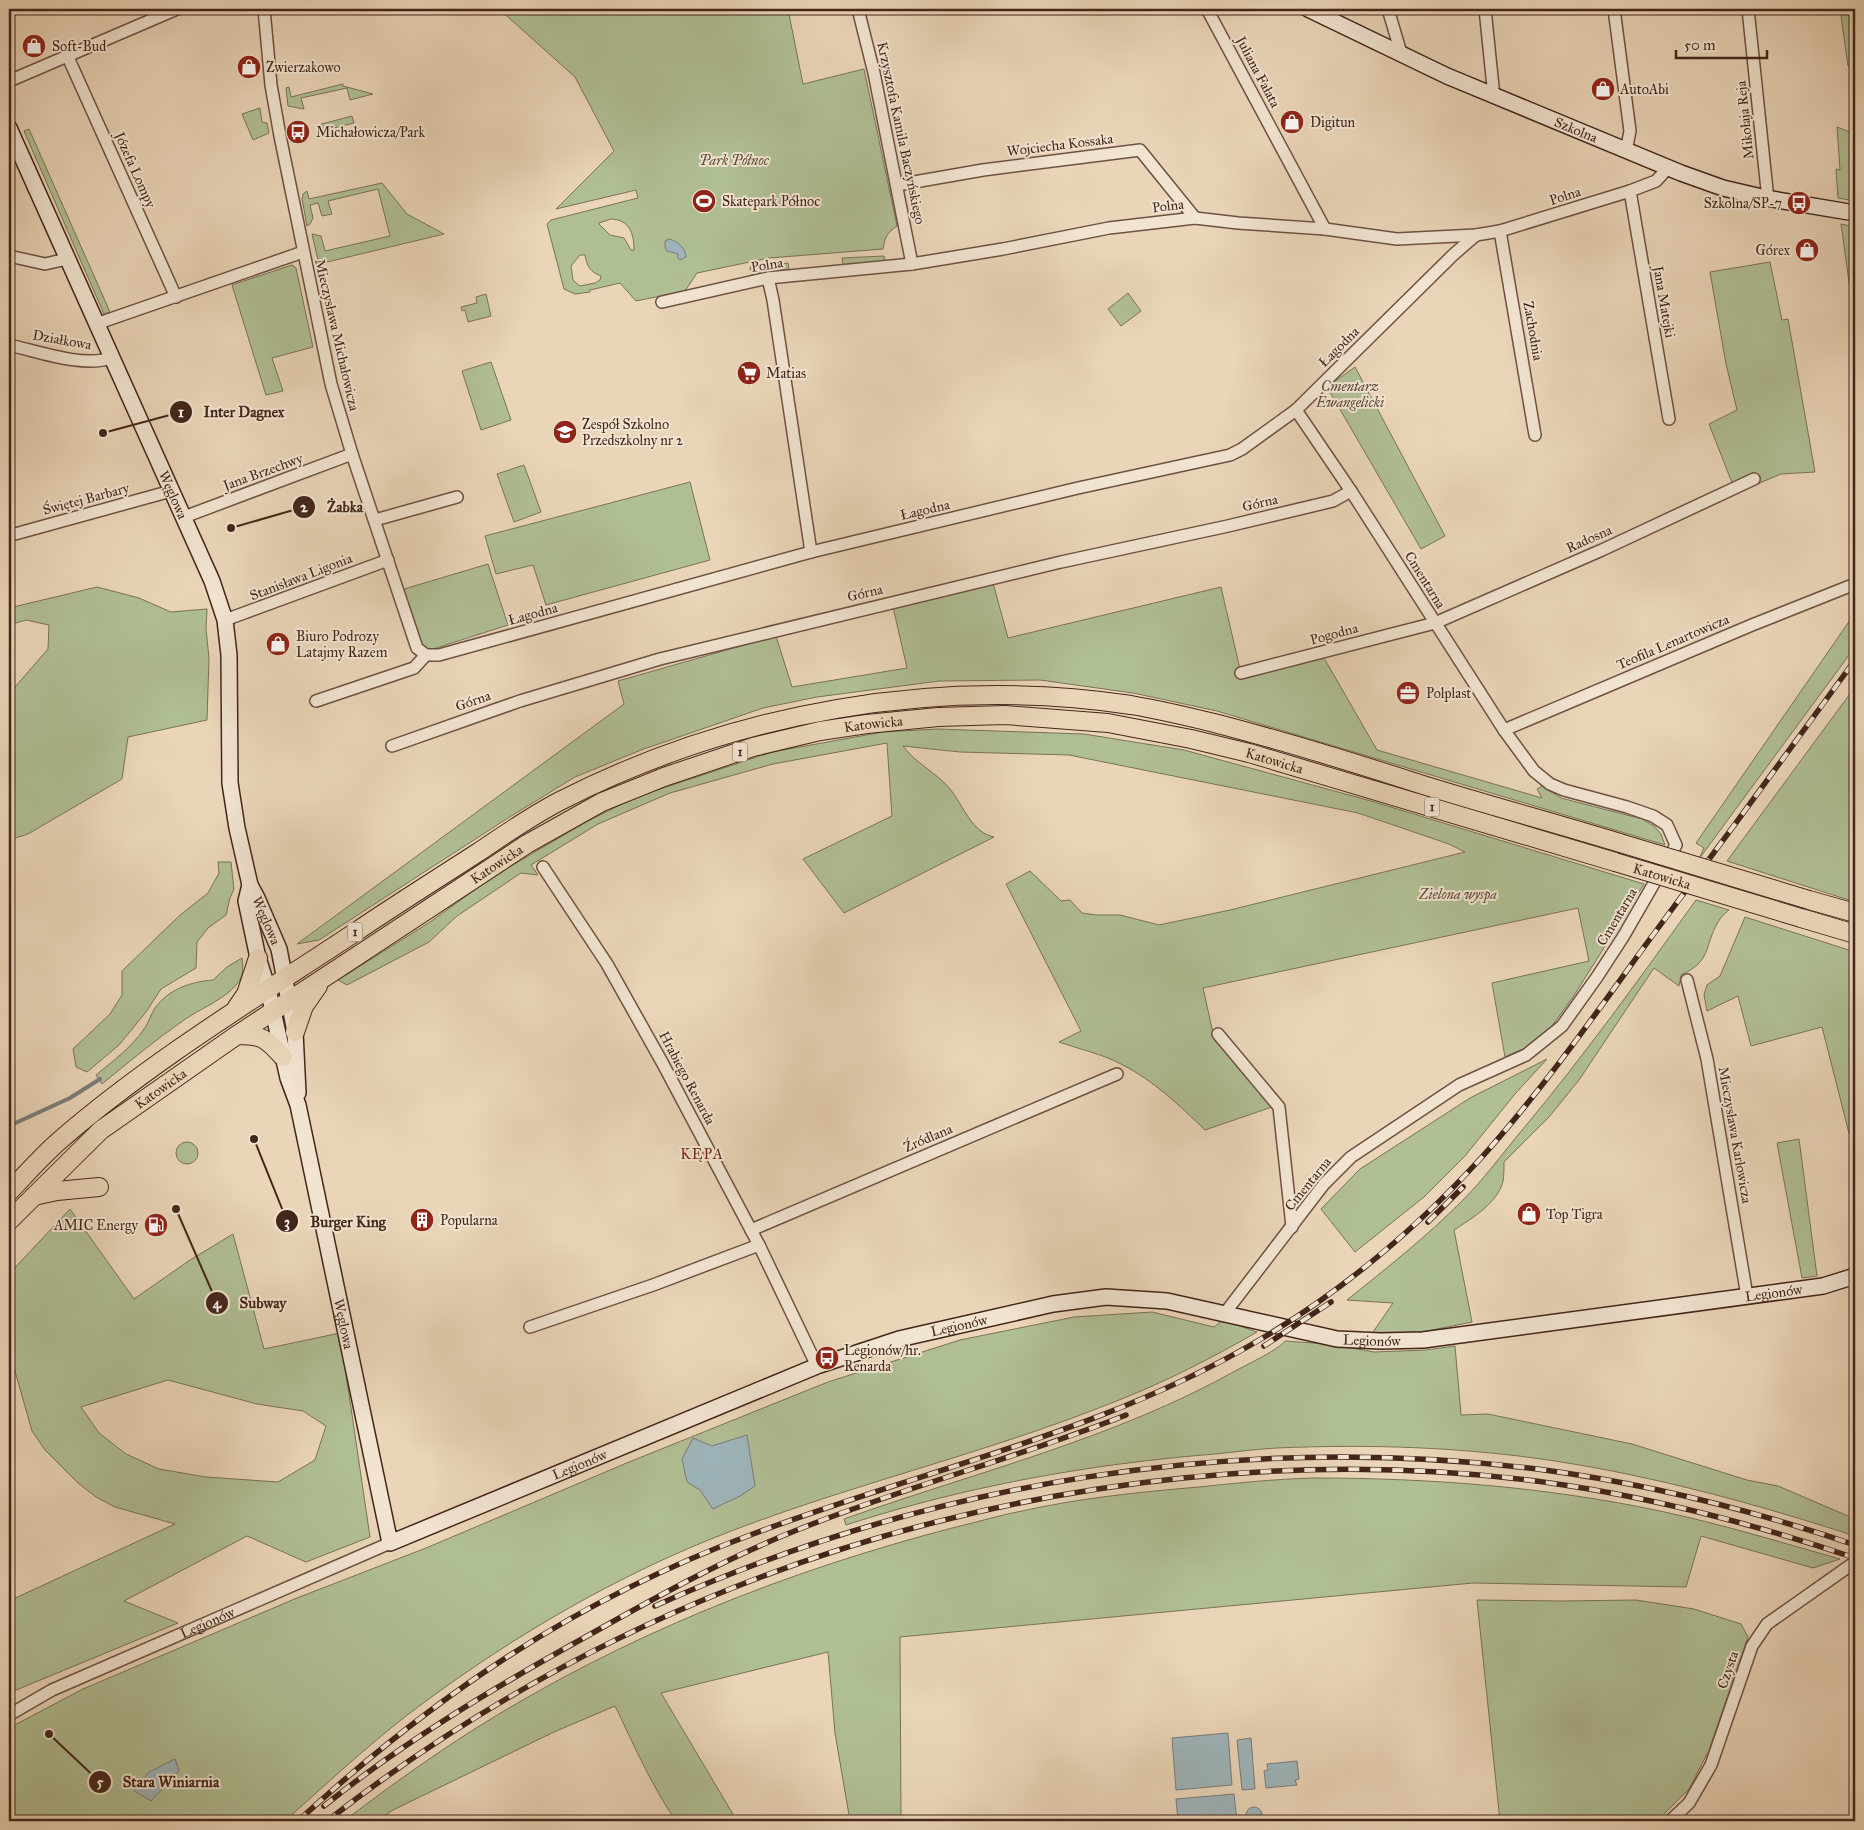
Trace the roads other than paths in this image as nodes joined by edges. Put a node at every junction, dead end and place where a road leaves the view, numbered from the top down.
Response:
1 (177, 9) edge
2 (264, 9) edge
3 (858, 9) edge
4 (1207, 9) edge
5 (1308, 9) edge
6 (1388, 9) edge
7 (1485, 9) edge
8 (1614, 9) edge
9 (1748, 9) edge
10 (1401, 53) junction
11 (67, 55) junction
12 (9, 81) edge
13 (1492, 95) junction
14 (9, 128) edge
15 (1626, 151) junction
16 (1668, 168) junction
17 (897, 185) junction
18 (1630, 191) junction
19 (1766, 198) junction
20 (1855, 213) edge
21 (1195, 218) junction
22 (1325, 229) junction
23 (1500, 231) junction
24 (1476, 236) junction
25 (303, 252) junction
26 (9, 256) edge
27 (67, 259) junction
28 (912, 264) junction
29 (768, 278) junction
30 (176, 297) junction
31 (662, 302) dead end
32 (96, 324) junction
33 (9, 345) edge
34 (111, 358) junction
35 (1296, 410) junction
36 (1668, 419) dead end
37 (1535, 435) dead end
38 (352, 454) junction
39 (1754, 479) dead end
40 (171, 491) junction
41 (1351, 491) junction
42 (457, 497) dead end
43 (184, 517) junction
44 (375, 520) junction
45 (9, 532) edge
46 (811, 552) junction
47 (388, 560) junction
48 (1855, 584) edge
49 (225, 620) junction
50 (1435, 623) junction
51 (426, 655) junction
52 (1241, 673) dead end
53 (316, 701) dead end
54 (1504, 730) junction
55 (392, 746) dead end
56 (543, 867) dead end
57 (250, 885) junction
58 (1855, 913) edge
59 (1855, 934) edge
60 (258, 958) junction
61 (326, 976) junction
62 (286, 978) junction
63 (1687, 980) dead end
64 (268, 989) junction
65 (290, 1000) junction
66 (273, 1011) junction
67 (234, 1012) junction
68 (295, 1032) junction
69 (236, 1034) junction
70 (1218, 1034) dead end
71 (283, 1056) junction
72 (1117, 1074) dead end
73 (298, 1104) junction
74 (99, 1187) dead end
75 (9, 1192) edge
76 (34, 1196) junction
77 (9, 1222) edge
78 (1292, 1227) junction
79 (751, 1230) junction
80 (759, 1245) junction
81 (1855, 1276) edge
82 (1747, 1296) junction
83 (1225, 1313) junction
84 (530, 1327) dead end
85 (817, 1366) junction
86 (390, 1543) junction
87 (1855, 1562) edge
88 (9, 1715) edge
89 (1670, 1821) edge

1 - 11 street
2 - 25 street, Mieczysława Michałowicza
3 - 17 street, Krzysztofa Kamila Baczyńskiego
4 - 22 street, Juliana Fałata
5 - 10 street, Szkolna
6 - 10 street
7 - 13 street
8 - 15 street
9 - 19 street, Mikołaja Reja
10 - 13 street, Szkolna
11 - 12 street
11 - 30 street, Józefa Lompy
13 - 15 street, Szkolna
14 - 27 street, Węglowa
15 - 16 street, Szkolna
16 - 18 street, Polna
16 - 19 street, Szkolna
17 - 21 street, Wojciecha Kossaka
17 - 28 street, Krzysztofa Kamila Baczyńskiego
18 - 23 street, Polna
18 - 36 street, Jana Matejki
19 - 20 street, Szkolna
21 - 22 street, Polna
21 - 28 street, Polna
22 - 24 street, Polna
23 - 24 street, Polna
23 - 37 street, Zachodnia
24 - 35 street, Łagodna
25 - 30 street
25 - 38 street, Mieczysława Michałowicza
26 - 27 street
27 - 32 street, Węglowa
28 - 29 street, Polna
29 - 31 street, Polna
29 - 46 street
30 - 32 street
32 - 34 street, Węglowa
33 - 34 street, Działkowa
34 - 40 street, Węglowa
35 - 41 street, Cmentarna
35 - 46 street, Łagodna
38 - 43 street, Jana Brzechwy
38 - 44 street, Mieczysława Michałowicza
39 - 50 street, Radosna
40 - 43 street, Węglowa
40 - 45 street, Świętej Barbary
41 - 50 street, Cmentarna
41 - 55 street, Górna
42 - 44 street
43 - 49 street, Węglowa
44 - 47 street, Mieczysława Michałowicza
46 - 51 street, Łagodna
47 - 49 street, Stanisława Ligonia
47 - 51 street, Mieczysława Michałowicza
48 - 54 street, Teofila Lenartowicza
49 - 57 street, Węglowa
50 - 52 street, Pogodna
50 - 54 street, Cmentarna
51 - 53 street
54 - 78 street, Cmentarna
56 - 79 street, Hrabiego Renarda
57 - 60 street, Węglowa
57 - 62 street, Węglowa
58 - 62 main road, Katowicka / 1, bridge
59 - 61 main road, Katowicka / 1, bridge
60 - 64 street, Węglowa
60 - 67 main road
61 - 65 main road, Katowicka / 1
61 - 68 main road
62 - 64 main road, Katowicka / 1
62 - 65 street, Węglowa
63 - 82 street, Mieczysława Karłowicza
64 - 66 street, Węglowa
64 - 67 main road, Katowicka / 1
65 - 66 main road, Katowicka / 1
65 - 68 street, Węglowa
66 - 69 main road, Katowicka / 1
66 - 71 street, Węglowa
67 - 75 main road, Katowicka / 1
68 - 73 street, Węglowa
69 - 71 main road
69 - 76 main road, Katowicka / 1
70 - 78 street
71 - 73 street, Węglowa
72 - 79 street, Źródlana
73 - 86 street, Węglowa
74 - 76 main road
76 - 77 main road, Katowicka / 1
78 - 83 street, Cmentarna
79 - 80 street, Hrabiego Renarda
80 - 84 street
80 - 85 street, Hrabiego Renarda
81 - 82 street, Legionów
82 - 83 street, Legionów
83 - 85 street, Legionów
85 - 86 street, Legionów
86 - 88 street, Legionów
87 - 89 street, Czysta

